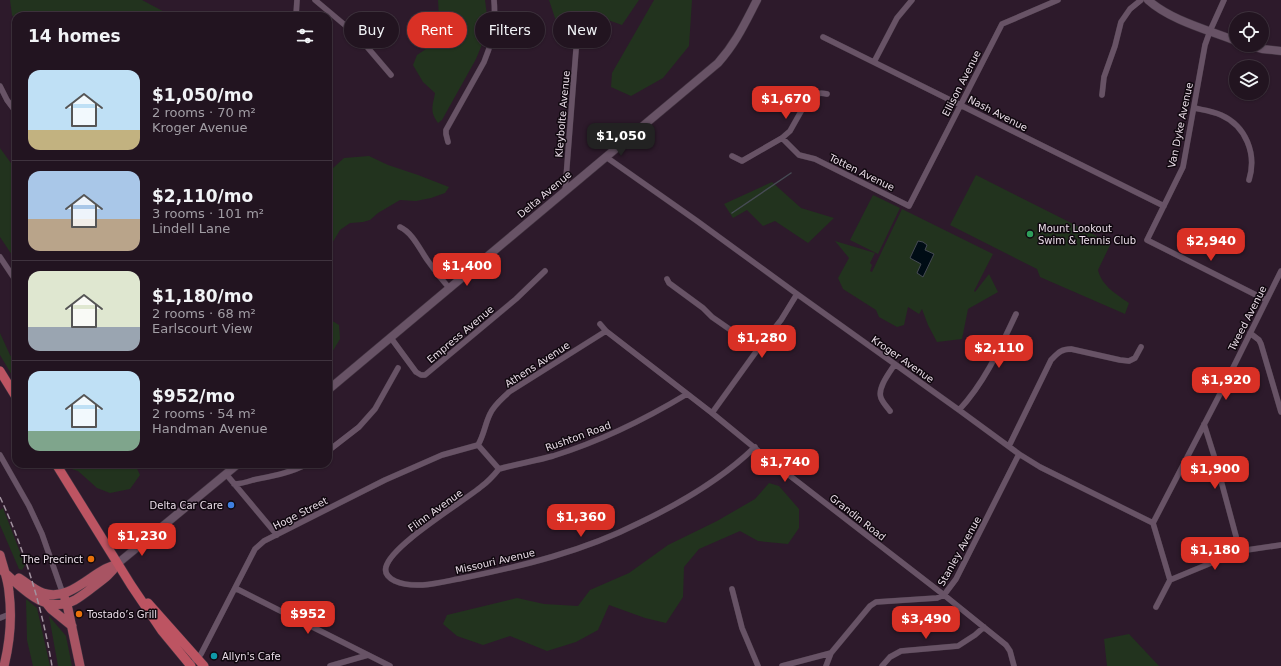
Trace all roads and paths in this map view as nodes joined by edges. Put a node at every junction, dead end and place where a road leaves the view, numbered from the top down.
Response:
1 (297, 0) edge
2 (315, 0) edge
3 (494, 0) edge
4 (757, 0) edge
5 (912, 0) edge
6 (1058, 0) edge
7 (1141, 0) edge
8 (1148, 0) edge
9 (1224, 0) edge
10 (296, 12) edge
11 (329, 12) edge
12 (332, 14) edge
13 (1210, 31) junction
14 (823, 37) dead end
15 (1229, 38) edge
16 (576, 48) edge
17 (1269, 50) edge
18 (1281, 51) edge
19 (874, 62) junction
20 (391, 75) dead end
21 (0, 86) edge
22 (827, 94) dead end
23 (1102, 96) dead end
24 (960, 104) junction
25 (12, 107) edge
26 (1194, 108) junction
27 (782, 138) junction
28 (448, 142) dead end
29 (732, 156) dead end
30 (606, 157) junction
31 (1249, 180) dead end
32 (565, 191) junction
33 (909, 206) joint
34 (1164, 206) junction
35 (400, 228) dead end
36 (0, 257) edge
37 (545, 271) dead end
38 (1281, 271) edge
39 (12, 275) edge
40 (667, 279) dead end
41 (450, 288) junction
42 (797, 294) junction
43 (1266, 300) junction
44 (1016, 314) dead end
45 (600, 324) dead end
46 (606, 331) junction
47 (1250, 333) junction
48 (391, 338) junction
49 (1141, 347) dead end
50 (758, 349) junction
51 (895, 364) junction
52 (398, 368) dead end
53 (0, 371) edge
54 (332, 387) edge
55 (12, 391) edge
56 (687, 394) junction
57 (959, 410) junction
58 (890, 411) dead end
59 (1281, 412) edge
60 (712, 413) junction
61 (1204, 424) junction
62 (478, 445) junction
63 (1009, 446) junction
64 (754, 447) junction
65 (332, 448) edge
66 (1019, 454) junction
67 (0, 455) edge
68 (58, 468) edge
69 (233, 468) edge
70 (299, 468) edge
71 (499, 469) junction
72 (226, 474) junction
73 (234, 484) junction
74 (1153, 523) junction
75 (277, 535) junction
76 (1281, 546) edge
77 (1240, 551) junction
78 (0, 555) edge
79 (117, 564) junction
80 (385, 568) joint
81 (4, 572) junction
82 (1170, 580) junction
83 (130, 585) junction
84 (234, 588) junction
85 (732, 589) dead end
86 (63, 594) junction
87 (944, 595) junction
88 (67, 603) junction
89 (47, 604) junction
90 (1156, 607) dead end
91 (10, 614) junction
92 (0, 618) edge
93 (157, 623) junction
94 (72, 626) junction
95 (984, 627) junction
96 (831, 653) junction
97 (368, 655) junction
98 (197, 657) junction
99 (190, 665) edge
100 (4, 666) edge
101 (80, 666) edge
102 (204, 666) edge
103 (330, 666) edge
104 (390, 666) edge
105 (758, 666) edge
106 (782, 666) edge
107 (826, 666) edge
108 (882, 666) edge
109 (1014, 666) edge

1 - 10 street
2 - 11 street
3 - 28 street
4 - 30 main road, Delta Avenue
5 - 19 street
6 - 24 street, Ellison Avenue
7 - 23 street
8 - 13 main road
9 - 13 street, Van Dyke Avenue
12 - 20 street
13 - 15 main road
13 - 26 street, Van Dyke Avenue
14 - 19 street, Nash Avenue
16 - 32 street, Kleybolte Avenue
17 - 18 main road
19 - 24 street, Nash Avenue
21 - 25 street
22 - 27 street
24 - 33 street, Ellison Avenue
24 - 34 street, Nash Avenue
26 - 31 street
26 - 34 street, Van Dyke Avenue
27 - 29 street
27 - 33 street, Totten Avenue
30 - 32 main road, Delta Avenue
30 - 42 street, Kroger Avenue
32 - 41 main road, Delta Avenue
34 - 43 street, Van Dyke Avenue
35 - 41 street
36 - 39 street
37 - 48 street, Empress Avenue
38 - 43 street, Tweed Avenue
40 - 50 street
41 - 48 main road, Delta Avenue
42 - 50 street
42 - 51 street, Kroger Avenue
43 - 47 street, Tweed Avenue
44 - 57 street
45 - 46 street, Grandin Road
46 - 56 street, Grandin Road
46 - 62 street, Athens Avenue
47 - 59 street
47 - 61 street, Tweed Avenue
48 - 54 main road, Delta Avenue
49 - 63 street
50 - 60 street
51 - 57 street, Kroger Avenue
51 - 58 street
52 - 65 street
53 - 55 highway
56 - 60 street, Grandin Road
56 - 71 street, Rushton Road
57 - 63 street, Kroger Avenue
60 - 64 street, Grandin Road
61 - 74 street, Tweed Avenue
61 - 77 street
62 - 71 street
62 - 75 street, Hoge Street
63 - 66 street, Kroger Avenue
64 - 80 street, Missouri Avenue
64 - 87 street, Grandin Road
66 - 74 street, Kroger Avenue
66 - 87 street, Stanley Avenue
67 - 86 street
68 - 79 highway
69 - 72 main road
70 - 73 street
71 - 80 street, Flinn Avenue
72 - 73 street
72 - 79 main road
73 - 75 street
74 - 82 street
75 - 84 street, Hoge Street
76 - 77 street
77 - 82 street
78 - 81 main road
79 - 83 highway
79 - 86 main road
79 - 88 main road
81 - 86 main road
81 - 89 main road
81 - 91 main road
82 - 90 street
83 - 93 highway
83 - 98 highway
84 - 97 street
84 - 98 street, Hoge Street
85 - 105 street
86 - 88 main road
87 - 95 street, Grandin Road
87 - 96 street, Stanley Avenue
88 - 89 main road
88 - 94 main road
89 - 94 main road
91 - 92 street
91 - 100 main road
93 - 98 highway
93 - 99 highway
94 - 101 main road
95 - 108 street
95 - 109 street, Grandin Road
96 - 106 street
96 - 107 street, Stanley Avenue
97 - 103 street
97 - 104 street
98 - 99 street, Hoge Street
98 - 102 highway

